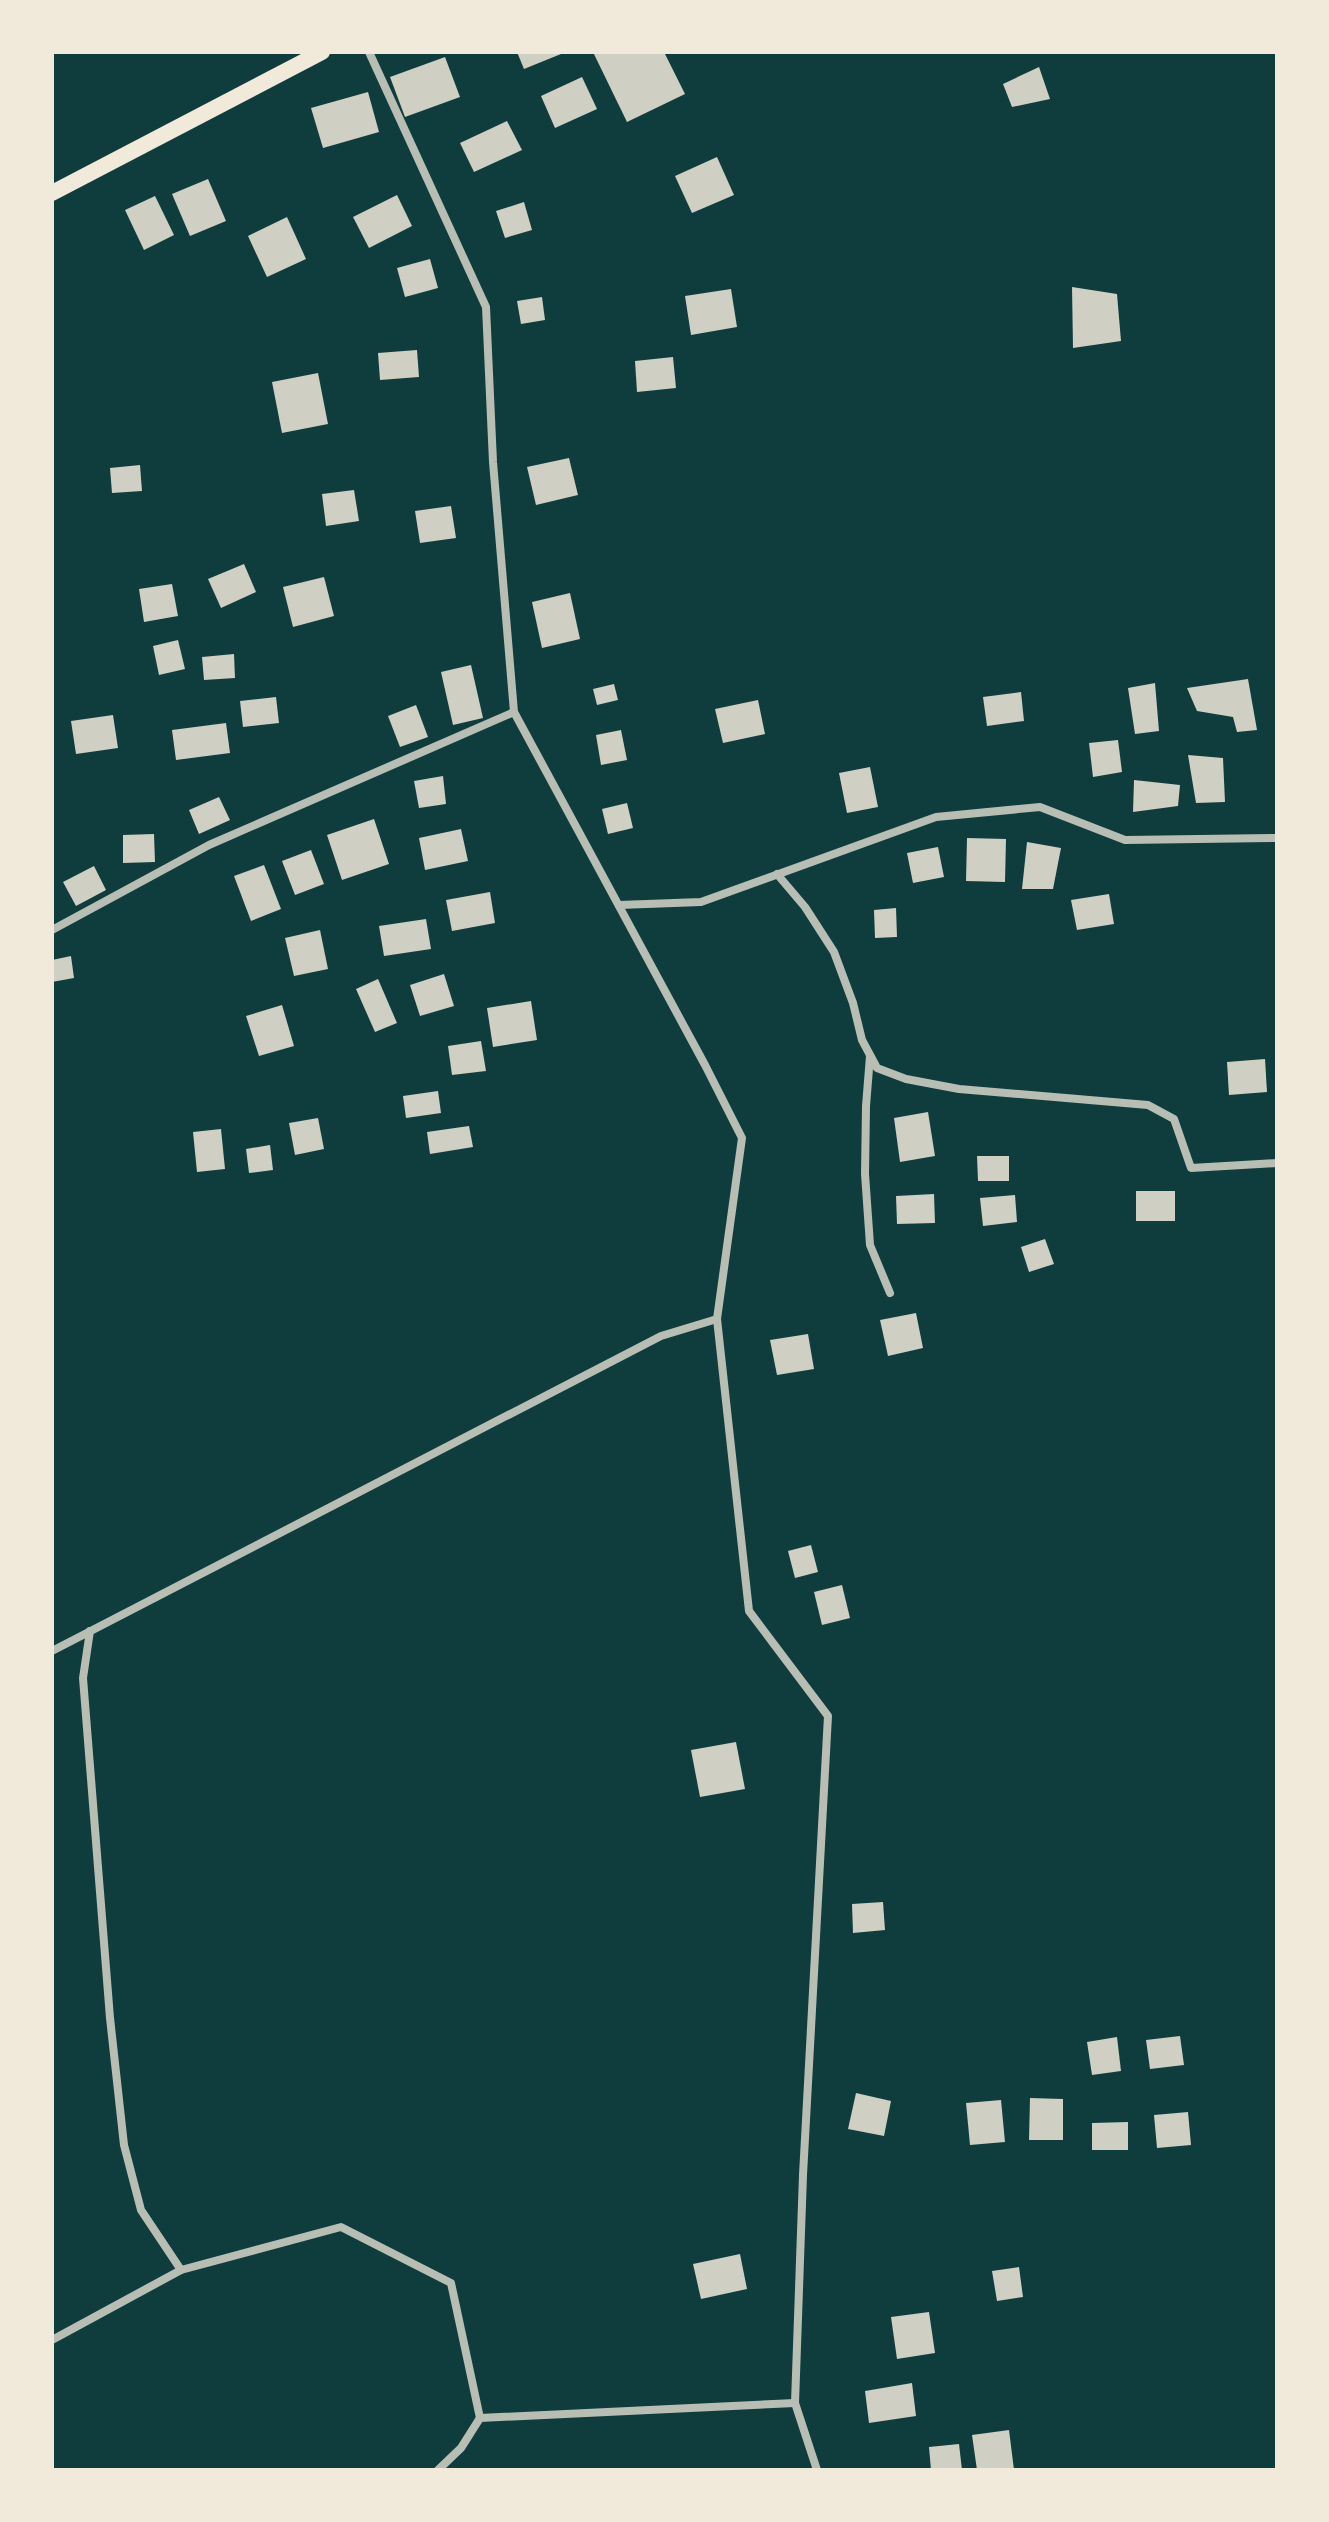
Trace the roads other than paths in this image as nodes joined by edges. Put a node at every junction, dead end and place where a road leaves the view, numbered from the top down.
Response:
1 (322, 52) edge
2 (369, 52) edge
3 (52, 193) edge
4 (514, 712) junction
5 (1277, 838) edge
6 (777, 874) junction
7 (619, 905) junction
8 (52, 930) edge
9 (870, 1055) junction
10 (1277, 1163) edge
11 (890, 1293) dead end
12 (717, 1319) junction
13 (90, 1631) junction
14 (52, 1651) edge
15 (181, 2270) junction
16 (52, 2340) edge
17 (795, 2403) junction
18 (480, 2418) junction
19 (438, 2470) edge
20 (817, 2470) edge

1 - 3 main road
2 - 4 street
4 - 7 street
4 - 8 street
5 - 6 street
6 - 7 street
6 - 9 street
7 - 12 street
9 - 10 street
9 - 11 street
12 - 13 street
12 - 17 street
13 - 14 street
13 - 15 street
15 - 16 street
15 - 18 street
17 - 18 street
17 - 20 street
18 - 19 street

